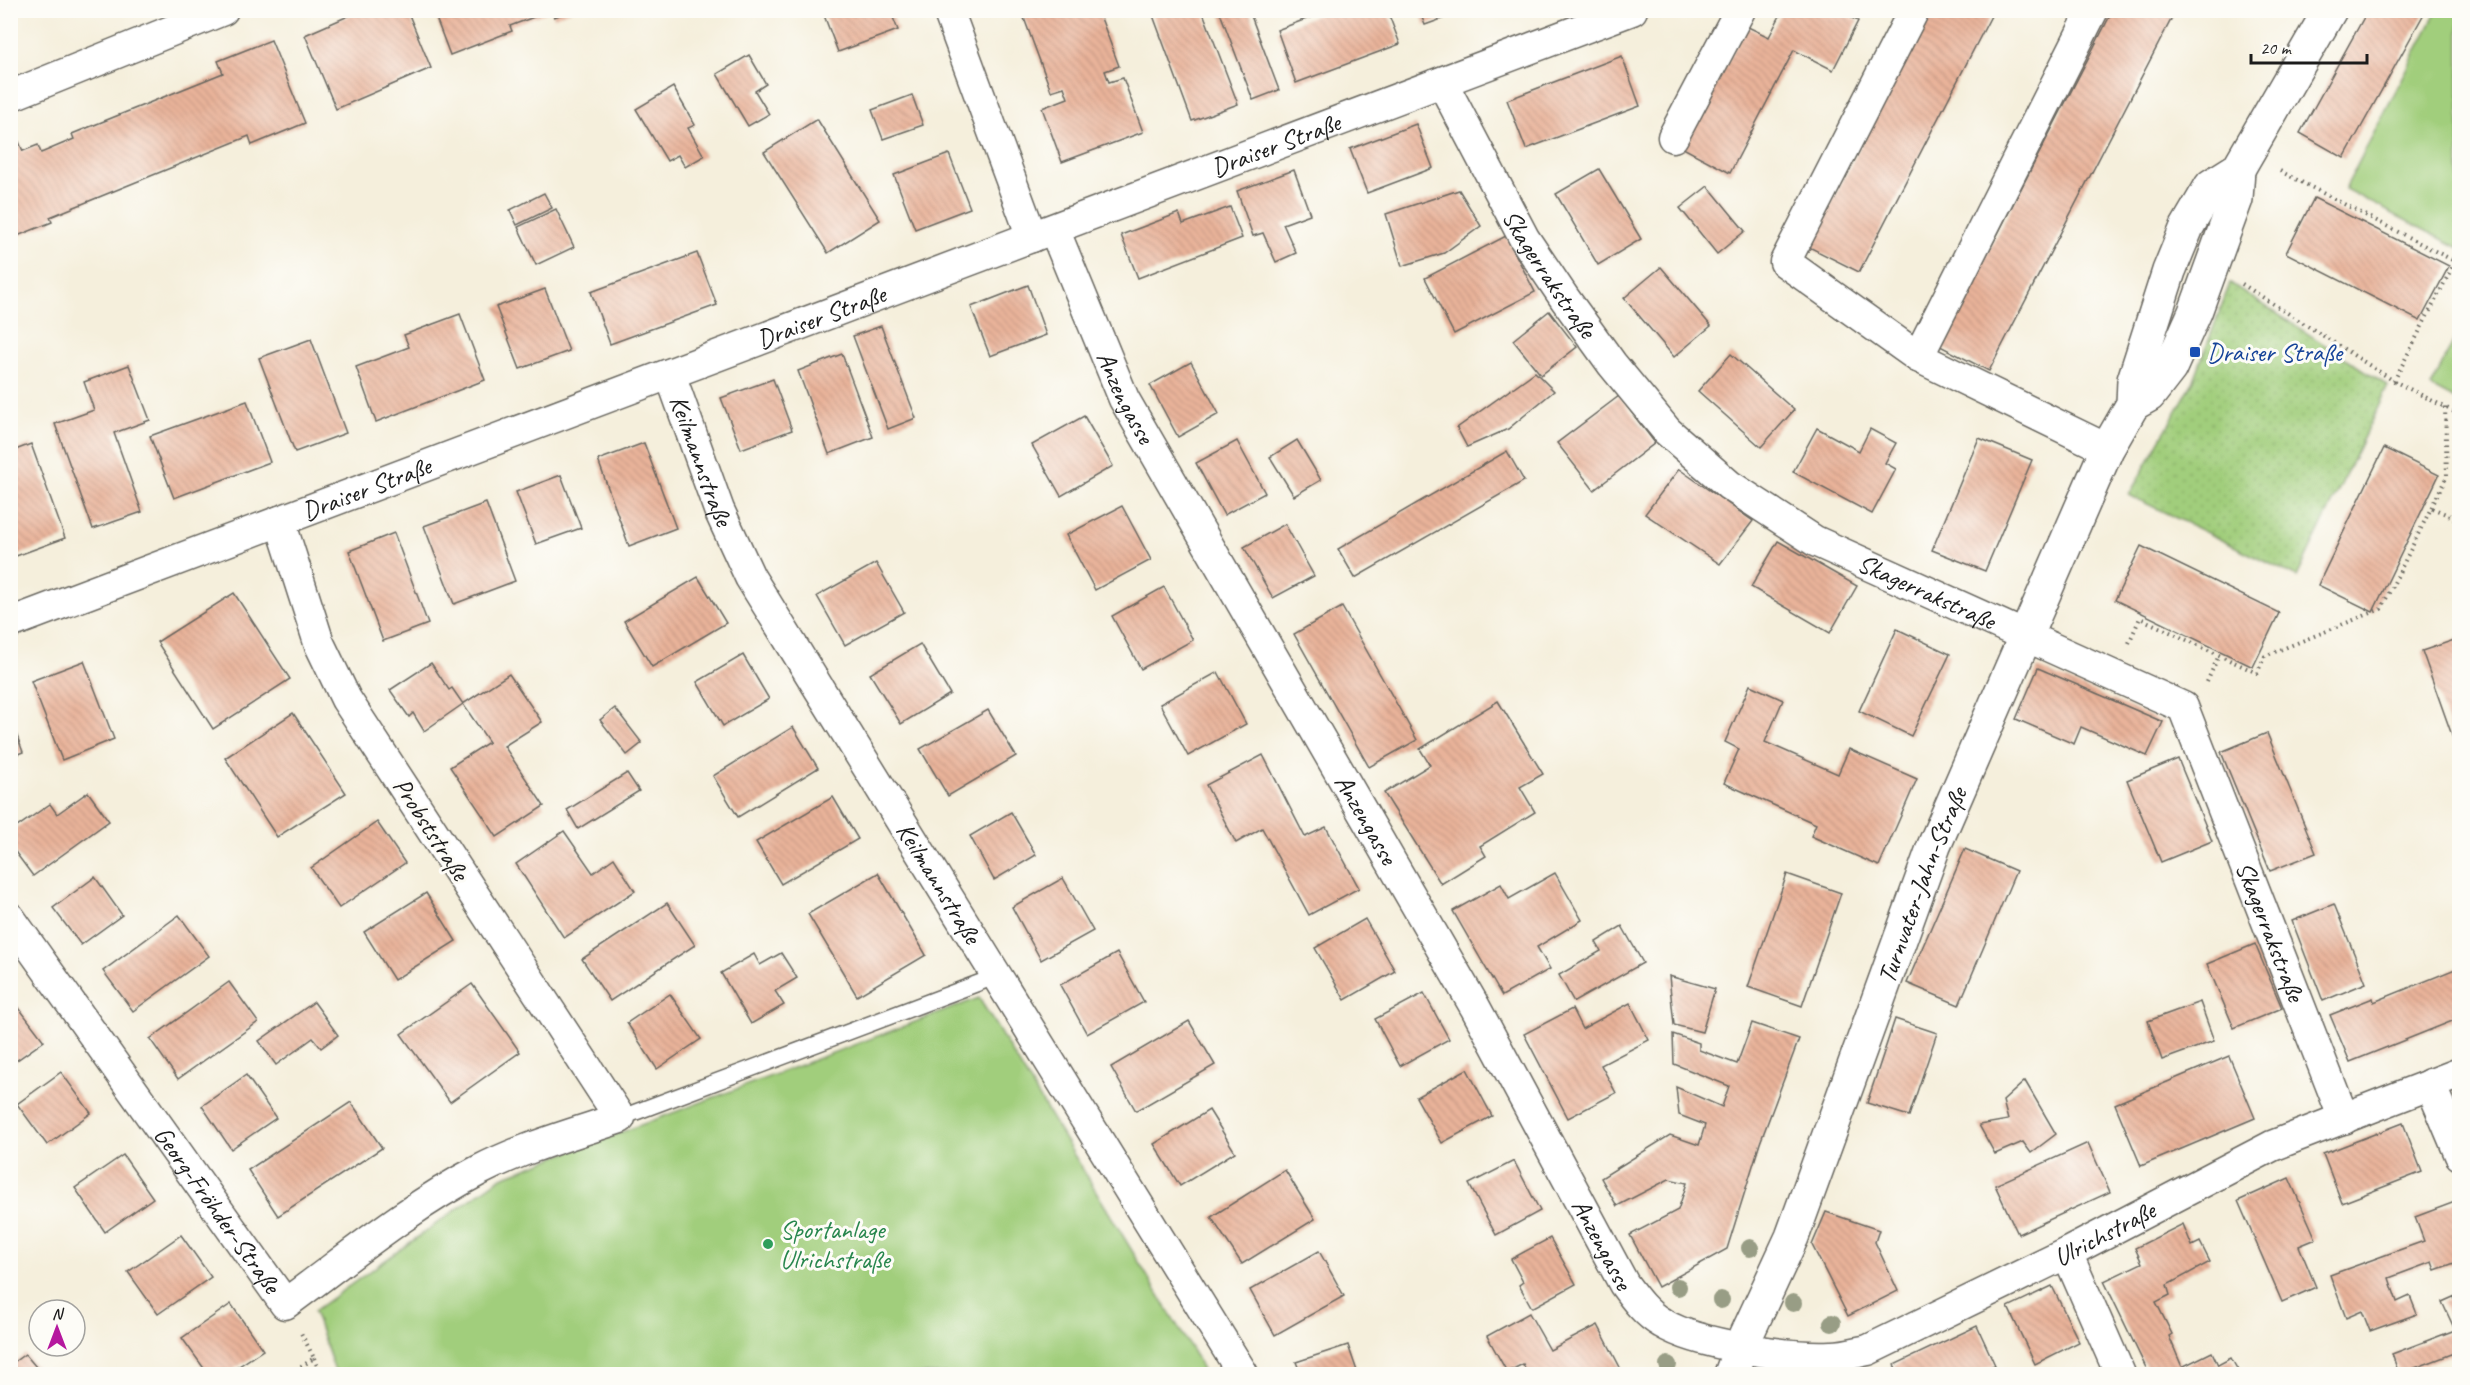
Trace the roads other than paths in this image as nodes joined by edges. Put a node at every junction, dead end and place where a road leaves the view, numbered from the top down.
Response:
1 (223, 10) edge
2 (948, 10) edge
3 (1632, 10) edge
4 (1740, 10) edge
5 (1914, 10) edge
6 (2093, 10) edge
7 (2330, 10) edge
8 (1442, 82) junction
9 (10, 96) edge
10 (1673, 137) dead end
11 (2244, 159) junction
12 (1043, 233) junction
13 (1918, 357) junction
14 (670, 374) junction
15 (2133, 404) junction
16 (2108, 449) junction
17 (280, 521) junction
18 (10, 623) edge
19 (2025, 638) junction
20 (10, 918) edge
21 (997, 976) junction
22 (2460, 1073) edge
23 (2430, 1084) junction
24 (620, 1118) junction
25 (2344, 1119) junction
26 (2460, 1155) edge
27 (2067, 1253) junction
28 (1736, 1360) edge
29 (1243, 1374) edge
30 (2120, 1374) edge

1 - 9 street
2 - 12 street, Anzengasse
3 - 8 street, Draiser Straße
4 - 10 street
5 - 13 street
6 - 13 street
7 - 11 street, Turnvater-Jahn-Straße
8 - 12 street, Draiser Straße
8 - 19 street, Skagerrakstraße
11 - 15 street, Turnvater-Jahn-Straße
11 - 15 street, Turnvater-Jahn-Straße
12 - 14 street, Draiser Straße
12 - 28 street, Anzengasse
13 - 16 street
14 - 17 street, Draiser Straße
14 - 21 street, Keilmannstraße
15 - 16 street, Turnvater-Jahn-Straße
16 - 19 street, Turnvater-Jahn-Straße
17 - 18 street, Draiser Straße
17 - 24 street, Probststraße
19 - 25 street, Skagerrakstraße
19 - 28 street, Turnvater-Jahn-Straße
20 - 24 street, Georg-Fröhder-Straße
21 - 24 lane
21 - 29 street, Keilmannstraße
22 - 23 street, Ulrichstraße
23 - 25 street, Ulrichstraße
23 - 26 street
25 - 27 street, Ulrichstraße
27 - 28 street, Ulrichstraße
27 - 30 street

